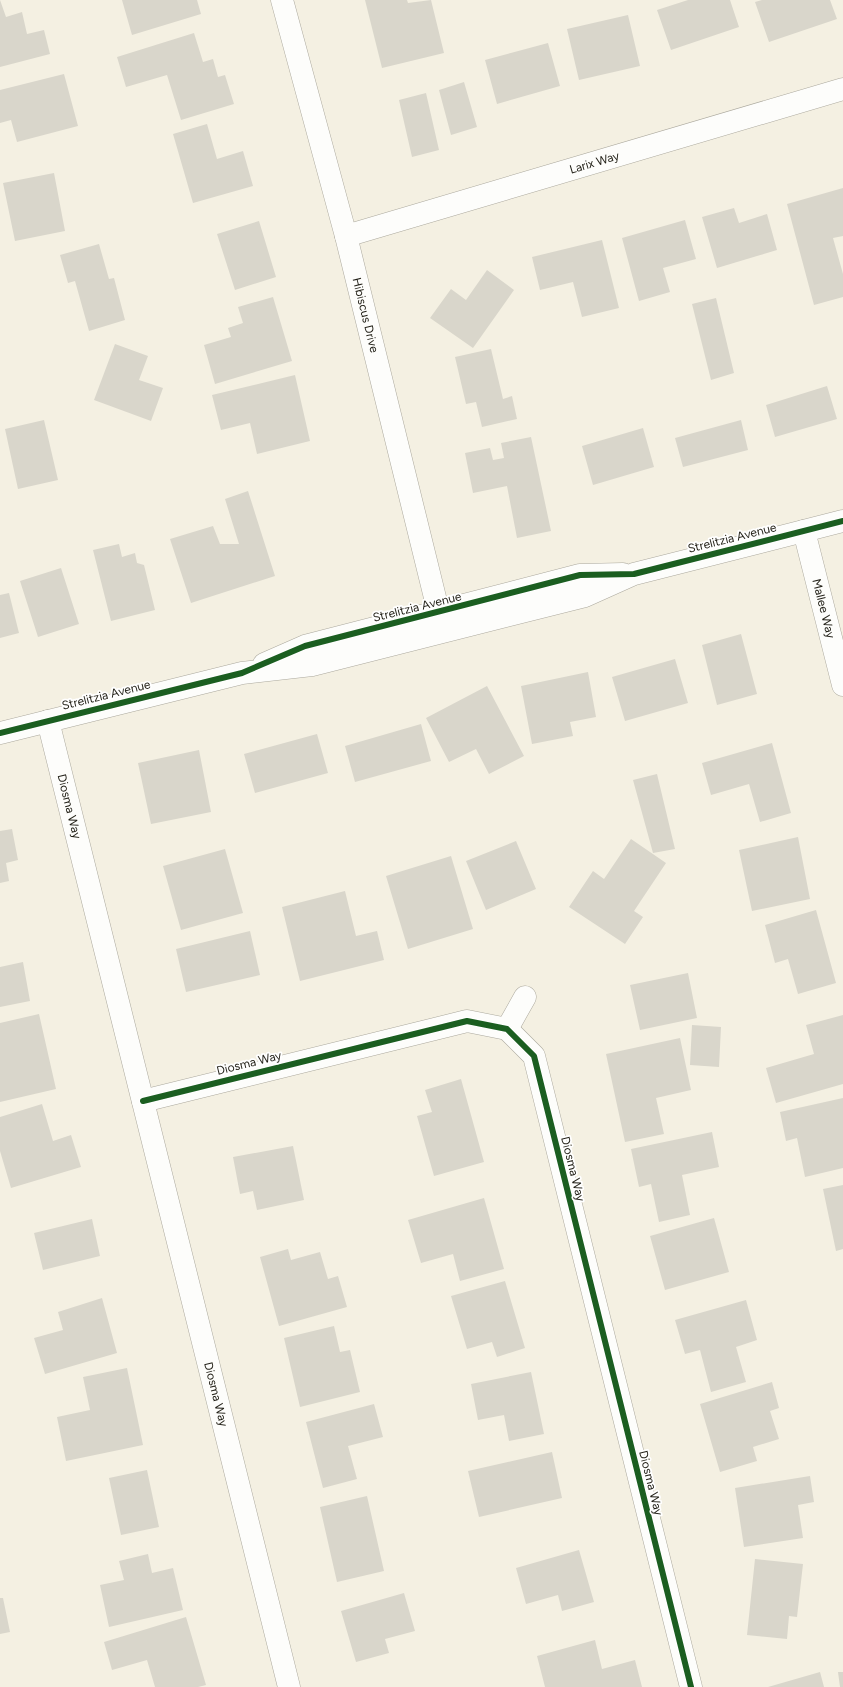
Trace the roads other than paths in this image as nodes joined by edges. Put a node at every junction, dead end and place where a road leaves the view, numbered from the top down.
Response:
1 (282, 0) edge
2 (843, 89) edge
3 (346, 236) junction
4 (843, 521) edge
5 (804, 531) junction
6 (442, 622) junction
7 (843, 685) edge
8 (48, 721) junction
9 (0, 733) edge
10 (525, 997) dead end
11 (507, 1029) junction
12 (143, 1101) junction
13 (290, 1687) edge
14 (691, 1687) edge

1 - 3 street, Hibiscus Drive
2 - 3 street, Larix Way
3 - 6 street, Hibiscus Drive
4 - 5 street, Strelitzia Avenue
5 - 6 street, Strelitzia Avenue
5 - 7 street, Mallee Way
6 - 8 street, Strelitzia Avenue
8 - 9 street, Strelitzia Avenue
8 - 12 street, Diosma Way
10 - 11 street
11 - 12 street, Diosma Way
11 - 14 street, Diosma Way
12 - 13 street, Diosma Way

